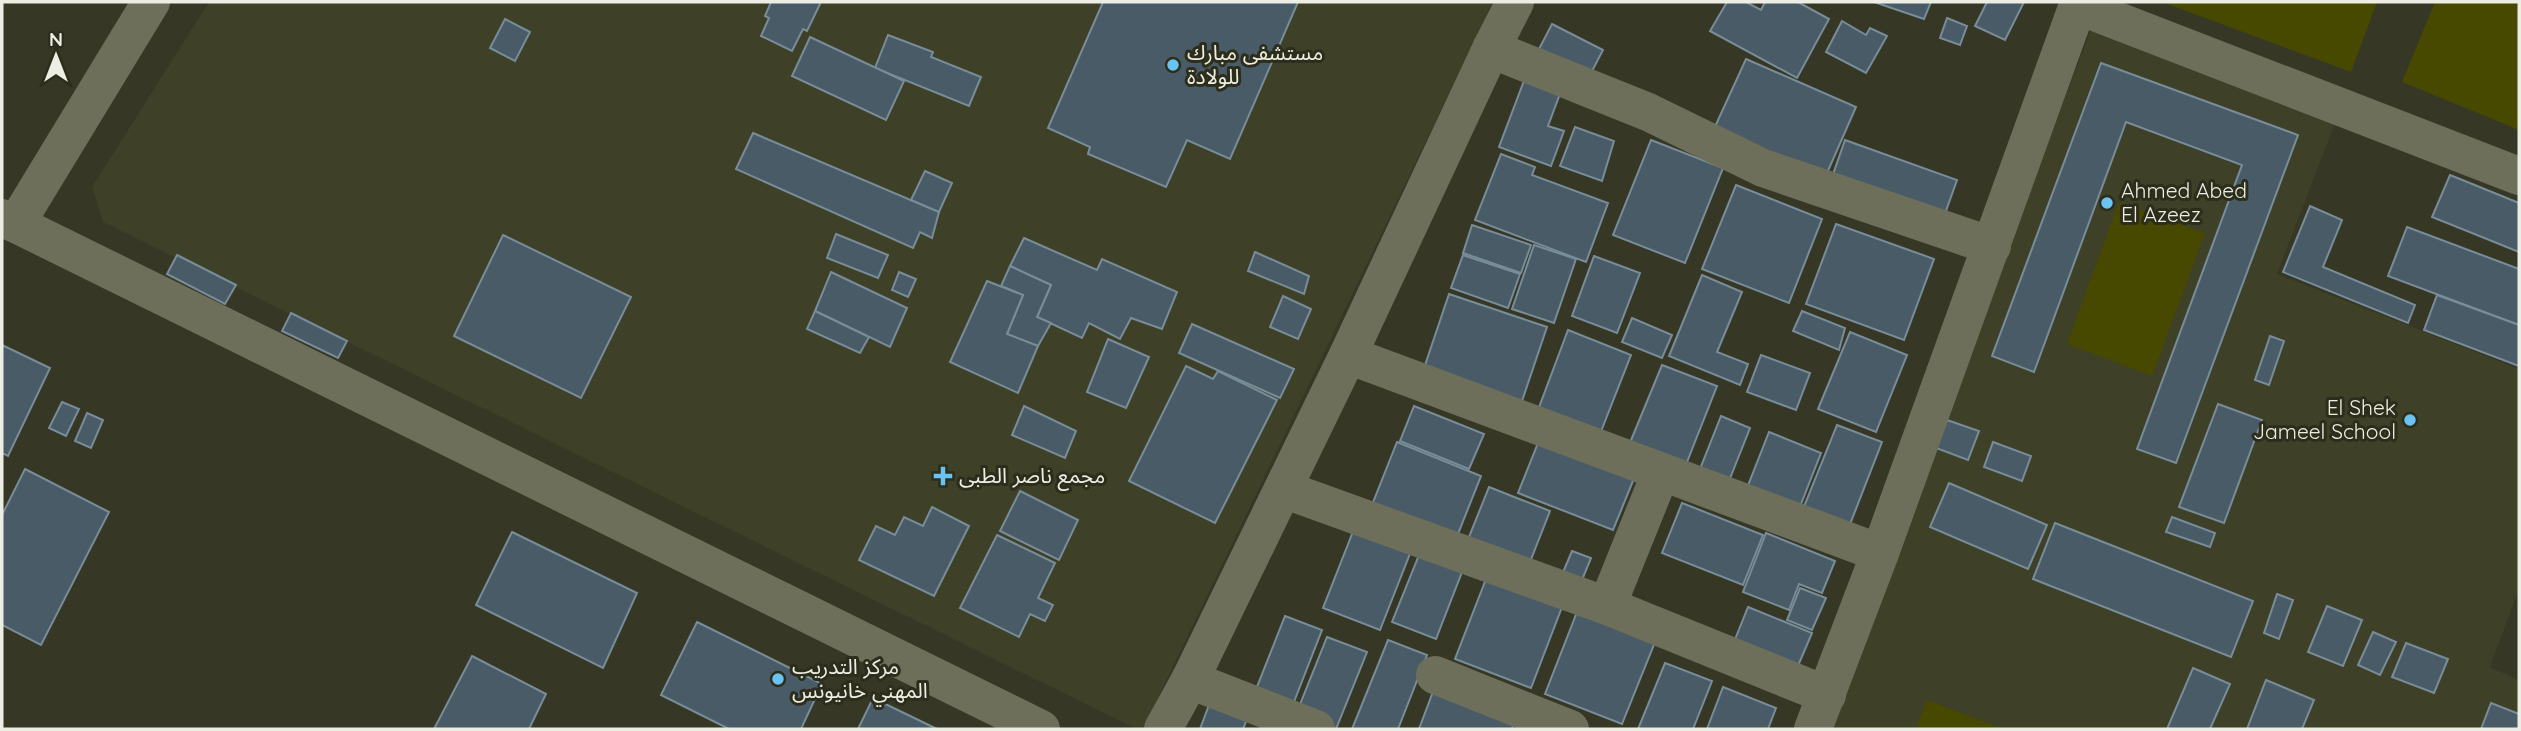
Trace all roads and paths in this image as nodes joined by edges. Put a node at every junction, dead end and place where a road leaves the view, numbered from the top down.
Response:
1 (151, 2) edge
2 (1515, 2) edge
3 (2079, 4) edge
4 (1491, 49) junction
5 (2519, 176) edge
6 (9, 221) edge
7 (1992, 246) junction
8 (1348, 355) junction
9 (1661, 472) junction
10 (1283, 489) junction
11 (1880, 553) junction
12 (1606, 606) junction
13 (1435, 675) dead end
14 (1190, 680) junction
15 (1820, 712) edge
16 (1041, 729) edge
17 (1163, 729) edge
18 (1316, 729) edge
19 (1570, 729) edge

1 - 6 street
2 - 4 street
3 - 5 street
3 - 7 street
4 - 7 street
4 - 8 street
6 - 16 street
7 - 11 street
8 - 9 street
8 - 10 street
9 - 11 street
9 - 12 street
10 - 12 street
10 - 14 street
11 - 15 street
12 - 15 street
13 - 19 street
14 - 17 street
14 - 18 street

